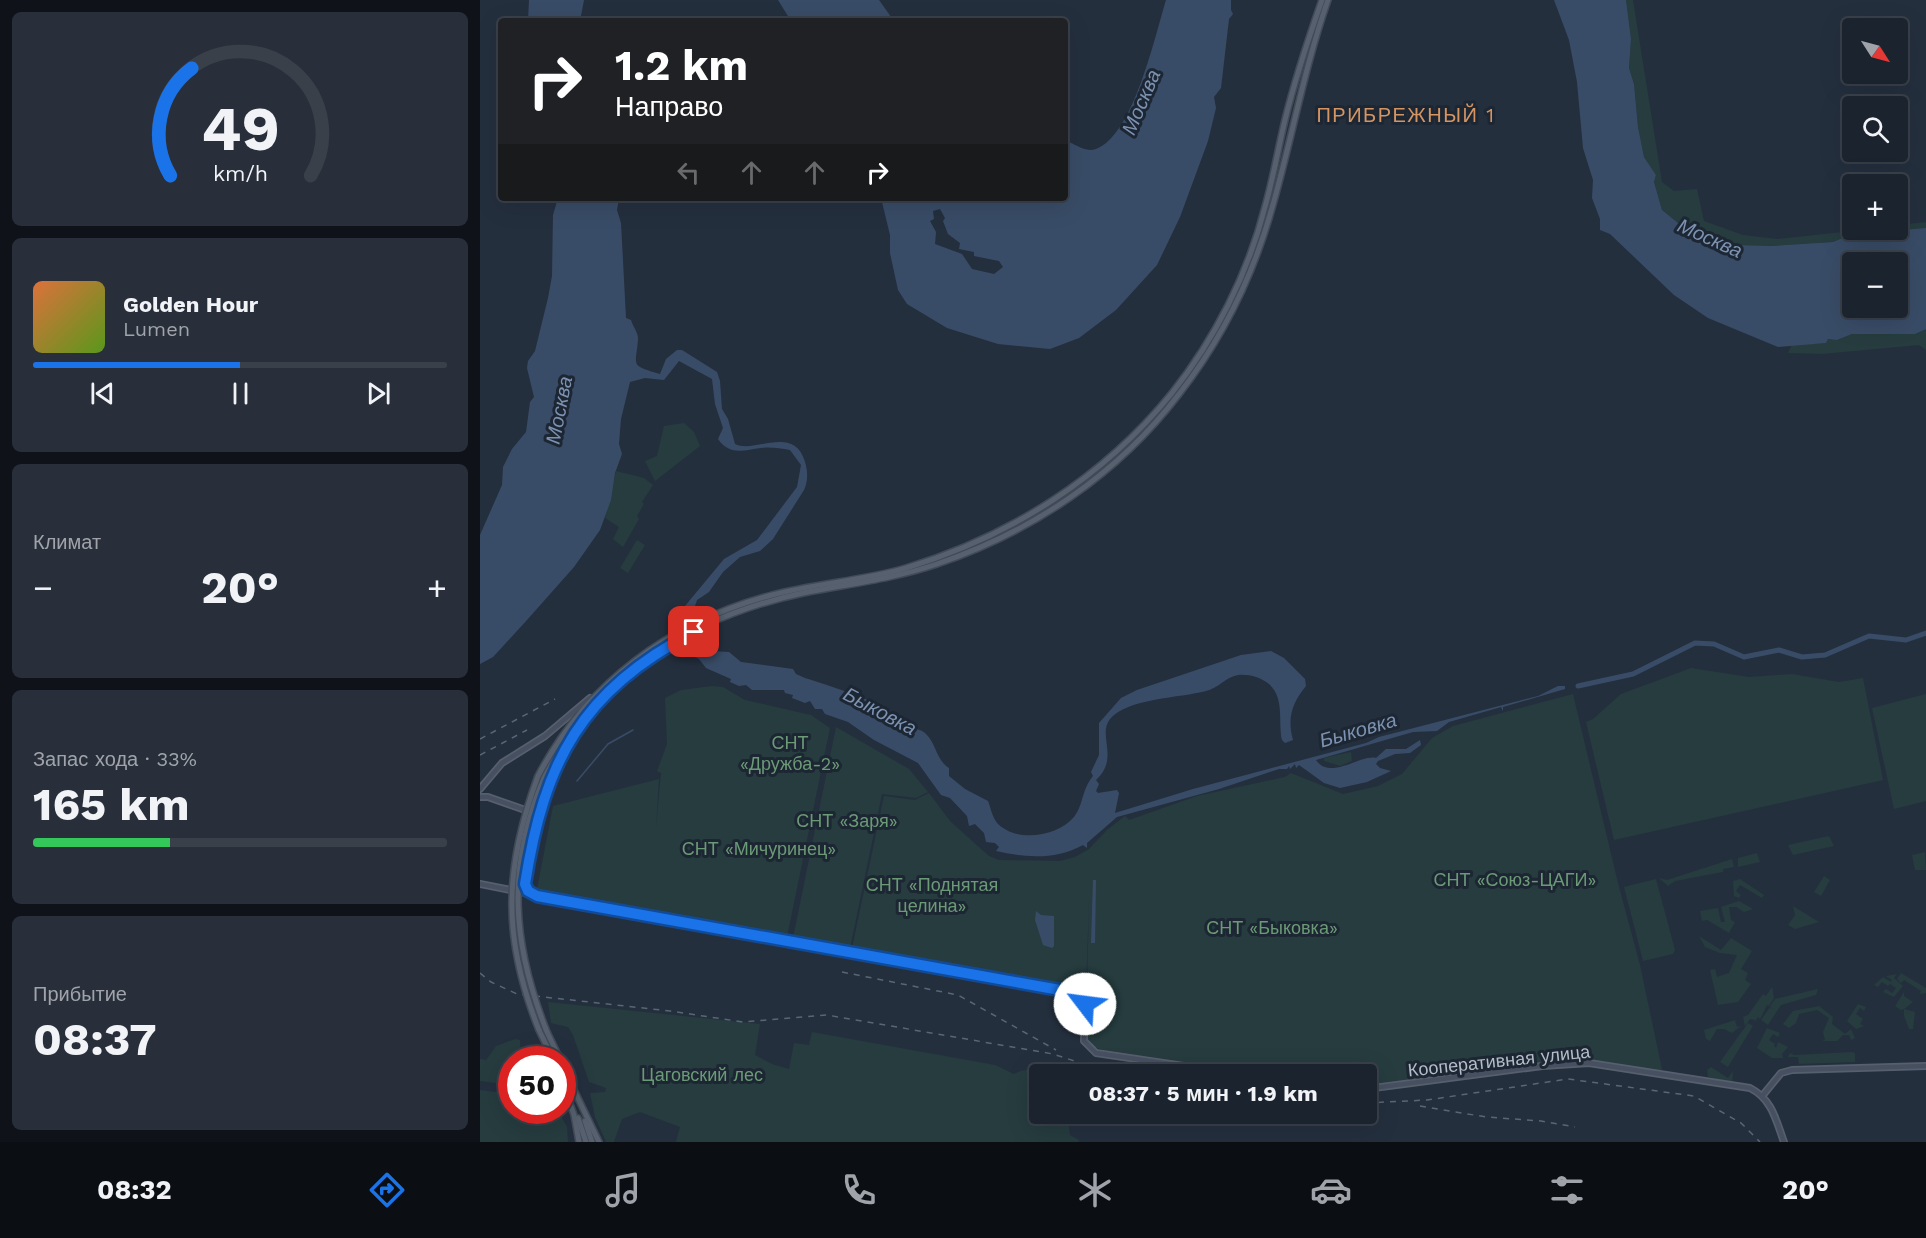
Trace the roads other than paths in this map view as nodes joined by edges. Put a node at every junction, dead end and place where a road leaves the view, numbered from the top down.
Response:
1 (1322, 0) edge
2 (1328, 0) edge
3 (716, 618) junction
4 (640, 661) junction
5 (590, 698) junction
6 (600, 698) junction
7 (541, 777) junction
8 (480, 789) edge
9 (480, 797) edge
10 (536, 825) junction
11 (480, 884) edge
12 (525, 884) junction
13 (516, 892) junction
14 (537, 896) junction
15 (547, 1046) edge
16 (554, 1046) edge
17 (1170, 1064) edge
18 (1926, 1066) edge
19 (1770, 1086) junction
20 (1377, 1088) edge
21 (1750, 1088) junction
22 (577, 1095) joint
23 (1763, 1095) junction
24 (1770, 1105) junction
25 (576, 1115) edge
26 (575, 1124) edge
27 (579, 1142) edge
28 (586, 1142) edge
29 (592, 1142) edge
30 (599, 1142) edge
31 (1784, 1142) edge

1 - 3 main road
2 - 3 main road
3 - 4 main road
4 - 5 main road
4 - 6 main road
5 - 7 main road
5 - 8 main road
6 - 7 main road
6 - 10 main road
7 - 15 main road, bridge
7 - 16 main road, bridge
9 - 10 main road
10 - 12 main road
11 - 13 main road
12 - 13 main road
12 - 14 main road
13 - 14 main road
14 - 17 main road
18 - 19 main road
19 - 21 main road
19 - 23 main road
19 - 24 main road
20 - 21 main road, Кооперативная улица
21 - 23 main road, Кооперативная улица
22 - 29 main road
22 - 30 main road
23 - 24 main road, Кооперативная улица
24 - 31 main road
25 - 28 main road
26 - 27 main road

